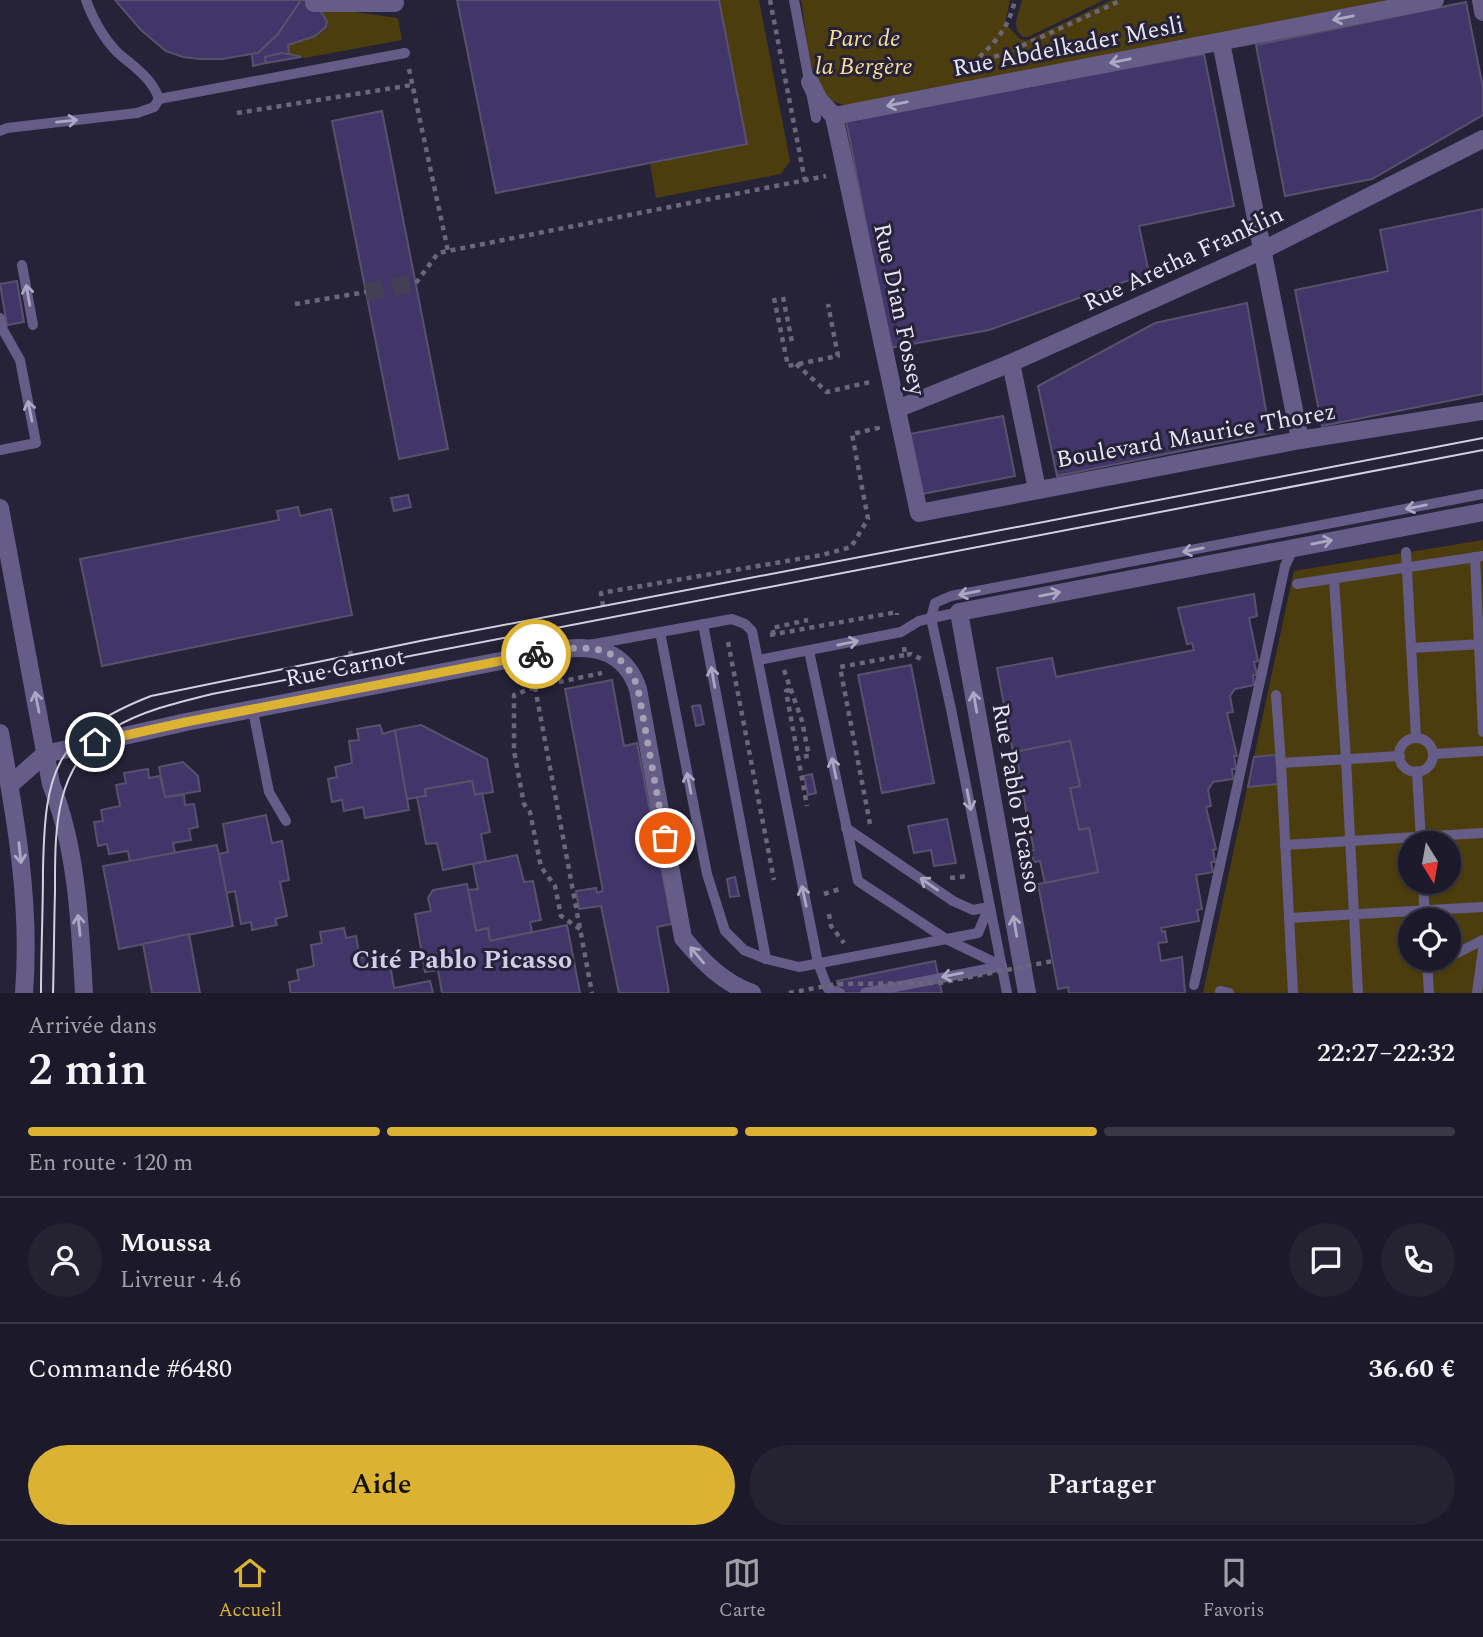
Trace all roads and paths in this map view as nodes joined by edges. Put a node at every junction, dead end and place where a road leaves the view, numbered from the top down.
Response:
1 (86, 0) edge
2 (770, 0) edge
3 (794, 0) edge
4 (1015, 0) edge
5 (1122, 0) edge
6 (1434, 0) edge
7 (1481, 0) edge
8 (314, 3) dead end
9 (396, 3) dead end
10 (1395, 4) edge
11 (1483, 12) edge
12 (1221, 42) junction
13 (405, 53) joint
14 (970, 66) junction
15 (957, 70) dead end
16 (810, 82) joint
17 (412, 85) junction
18 (159, 99) junction
19 (237, 113) dead end
20 (825, 117) junction
21 (2, 129) edge
22 (1483, 139) edge
23 (826, 164) dead end
24 (805, 181) junction
25 (1263, 250) junction
26 (448, 251) junction
27 (22, 265) dead end
28 (416, 283) tunnel mouth
29 (366, 292) tunnel mouth
30 (783, 297) dead end
31 (774, 298) dead end
32 (295, 304) dead end
33 (828, 304) dead end
34 (0, 318) edge
35 (33, 324) dead end
36 (792, 342) dead end
37 (1011, 363) junction
38 (796, 364) junction
39 (869, 370) dead end
40 (870, 382) junction
41 (872, 393) dead end
42 (897, 409) junction
43 (1483, 411) edge
44 (876, 416) dead end
45 (1300, 440) junction
46 (0, 450) edge
47 (1037, 489) junction
48 (1483, 494) edge
49 (0, 508) edge
50 (1483, 512) edge
51 (919, 513) joint
52 (1294, 547) junction
53 (1406, 552) dead end
54 (1479, 556) edge
55 (1407, 568) junction
56 (1334, 580) junction
57 (1297, 584) dead end
58 (603, 606) dead end
59 (959, 612) junction
60 (931, 618) junction
61 (808, 620) dead end
62 (703, 624) junction
63 (772, 628) dead end
64 (660, 632) junction
65 (728, 642) dead end
66 (1481, 644) edge
67 (580, 646) junction
68 (1411, 648) junction
69 (809, 651) junction
70 (905, 655) dead end
71 (760, 660) junction
72 (790, 690) dead end
73 (1276, 695) dead end
74 (253, 711) junction
75 (802, 721) dead end
76 (1483, 732) edge
77 (0, 733) edge
78 (1416, 738) junction
79 (1483, 751) edge
80 (45, 754) junction
81 (1433, 754) junction
82 (1400, 756) junction
83 (798, 757) junction
84 (1346, 759) junction
85 (1281, 763) junction
86 (763, 764) dead end
87 (752, 766) junction
88 (1417, 771) junction
89 (5, 786) edge
90 (807, 808) dead end
91 (286, 821) dead end
92 (846, 828) junction
93 (876, 829) dead end
94 (1420, 831) edge
95 (1483, 833) edge
96 (1461, 835) edge
97 (1398, 840) edge
98 (1351, 841) junction
99 (1286, 845) junction
100 (939, 871) dead end
101 (971, 875) dead end
102 (774, 880) dead end
103 (821, 882) dead end
104 (989, 907) junction
105 (1483, 907) edge
106 (1461, 910) edge
107 (1354, 914) junction
108 (1398, 915) edge
109 (1289, 918) junction
110 (580, 929) junction
111 (946, 939) junction
112 (1483, 940) edge
113 (844, 943) dead end
114 (1483, 949) edge
115 (1461, 951) edge
116 (766, 960) junction
117 (1053, 961) dead end
118 (818, 963) junction
119 (1002, 966) junction
120 (1428, 971) edge
121 (1194, 985) dead end
122 (24, 993) edge
123 (83, 993) edge
124 (592, 993) edge
125 (752, 993) edge
126 (789, 993) edge
127 (840, 993) edge
128 (865, 993) edge
129 (1007, 993) edge
130 (1027, 993) edge
131 (1293, 993) edge
132 (1358, 993) edge
133 (1429, 993) edge
134 (1477, 993) edge

1 - 18 lane
2 - 24 path
3 - 16 lane
4 - 14 path
5 - 14 path
6 - 10 street, Rue Abdelkader Mesli
7 - 11 street
8 - 9 street
10 -> 12 street, Rue Abdelkader Mesli
12 -> 20 street, Rue Abdelkader Mesli
12 - 25 street
13 - 17 path
13 - 18 lane
14 - 15 path
16 - 20 street
17 - 19 path
17 - 26 path
21 -> 18 lane
20 - 42 street, Rue Dian Fossey
22 - 25 street, Rue Aretha Franklin
23 - 24 path
24 - 26 path
25 - 37 street, Rue Aretha Franklin
25 - 45 street
26 - 28 path
35 -> 27 lane
29 - 32 path
30 - 36 path
31 - 38 path
33 - 38 path
46 -> 34 lane
37 - 42 street, Rue Aretha Franklin
37 - 47 street
38 - 40 path
39 - 40 path
40 - 41 path
42 - 51 street, Rue Dian Fossey
43 - 45 street, Boulevard Maurice Thorez
44 - 58 path
45 - 47 street, Boulevard Maurice Thorez
47 - 51 street, Boulevard Maurice Thorez
48 -> 60 lane
80 -> 49 street
52 -> 50 street
59 -> 52 street
52 - 121 lane
53 - 55 lane
54 - 55 lane
54 - 66 lane
55 - 56 lane
55 - 68 lane
56 - 57 lane
56 - 84 lane
59 - 60 lane
130 -> 59 street, Rue Pablo Picasso
69 -> 60 lane
60 -> 104 lane
61 - 63 path
62 - 64 lane, Rue Carnot
62 - 71 lane, Rue Carnot
116 -> 62 lane
64 - 67 lane, Rue Carnot
116 -> 64 lane
65 - 87 path
66 - 68 lane
66 - 76 lane
67 - 74 street, Rue Carnot
125 -> 67 street
68 - 78 lane
69 - 71 lane
92 -> 69 lane
70 - 93 path
118 -> 71 lane, Rue Carnot
72 - 83 path
73 - 85 lane
74 - 80 street, Rue Carnot
74 - 91 lane
75 - 83 path
77 - 89 street
78 - 81 lane
78 - 82 lane
79 - 81 lane
80 - 89 street, Rue Carnot
123 -> 80 street
81 - 88 lane
82 - 84 lane
82 - 88 lane
83 - 90 path
84 - 85 lane
84 - 98 lane
85 - 99 lane
86 - 87 path
87 - 102 path
88 - 94 lane
89 -> 122 street
104 -> 92 lane
92 - 111 lane
95 - 96 lane
97 - 98 lane
98 - 99 lane
98 - 107 lane
99 - 109 lane
100 - 101 path
103 - 113 path
104 - 111 lane
104 - 119 lane
105 - 106 lane
107 - 108 lane
107 - 109 lane
107 - 132 lane
109 - 131 lane
110 - 110 path
110 - 124 path
111 - 118 lane
111 - 119 lane
112 - 115 lane
114 - 134 lane
116 - 118 lane
117 - 126 path, bridge
118 - 127 lane, Rue Carnot
119 -> 128 lane
119 - 129 lane
120 - 133 lane

